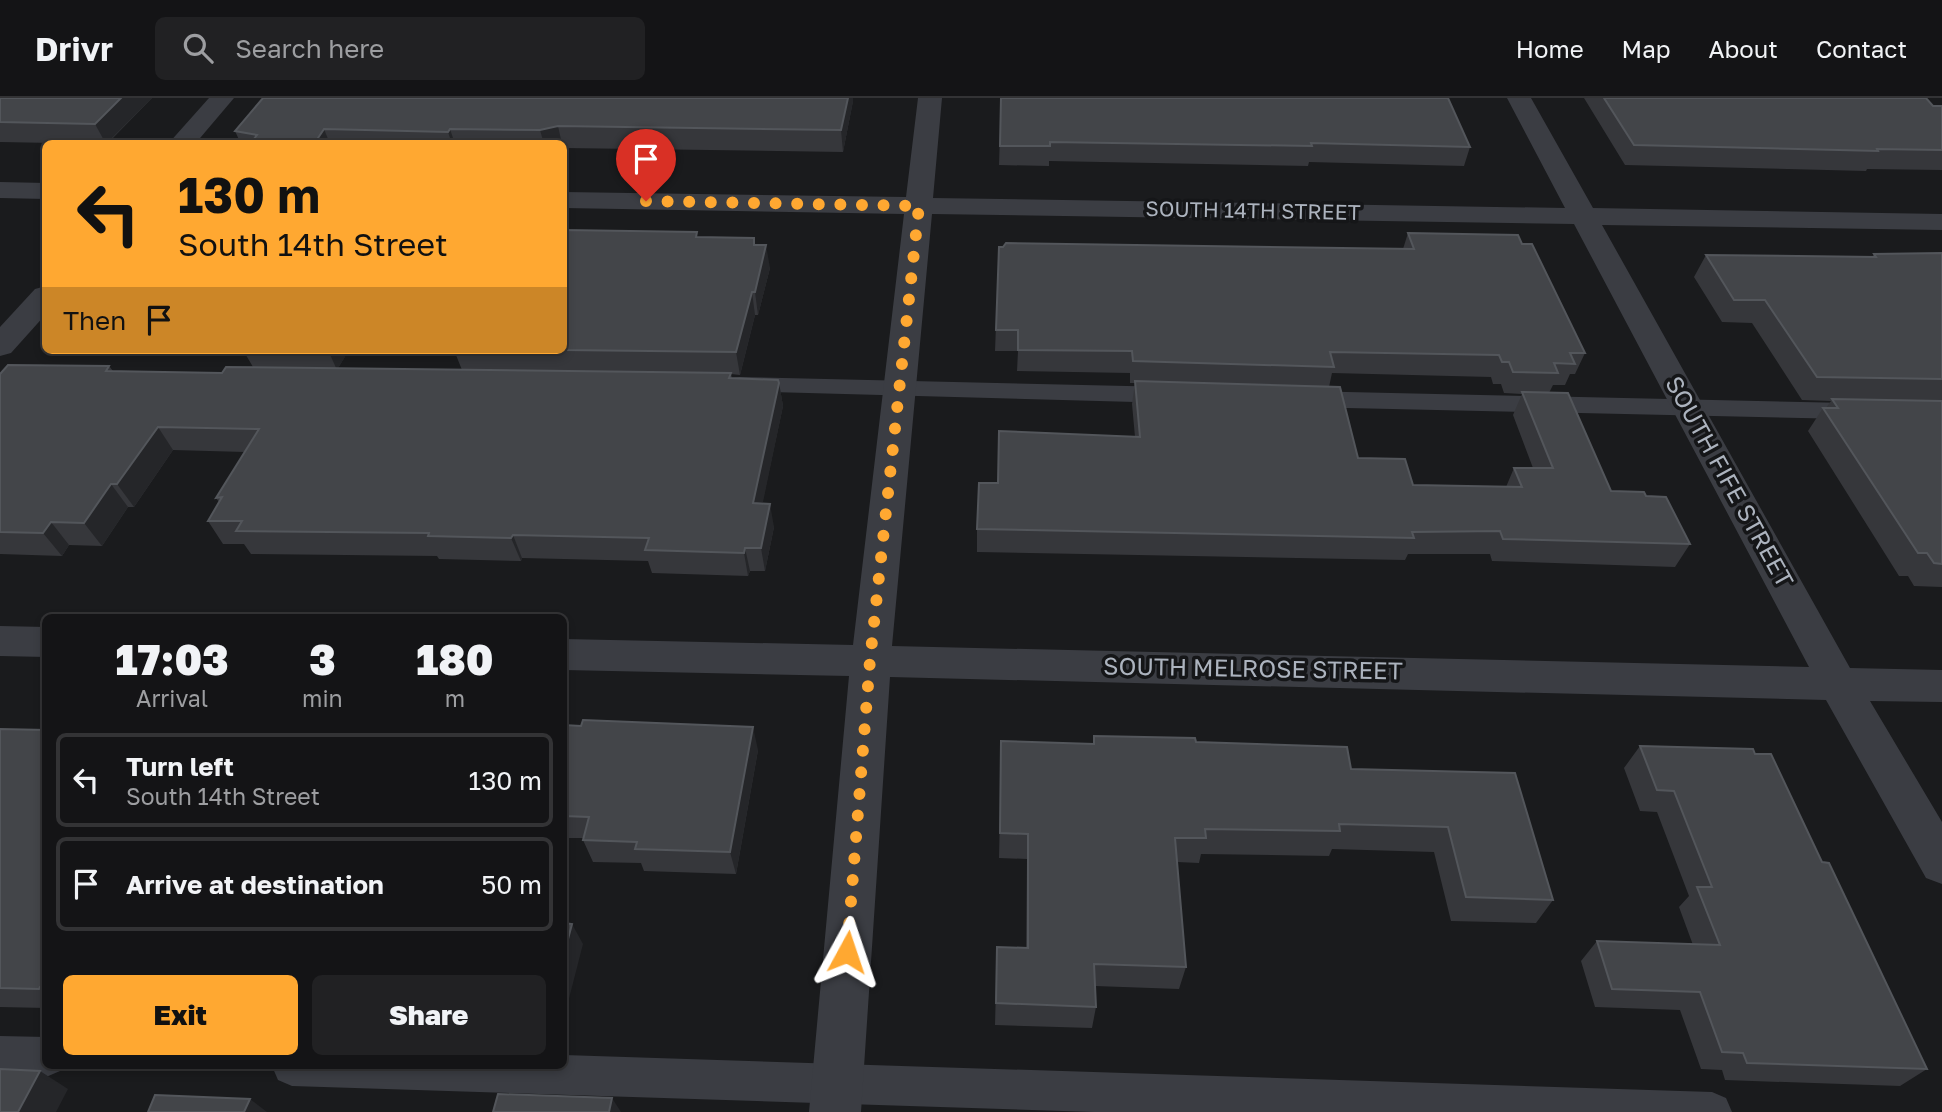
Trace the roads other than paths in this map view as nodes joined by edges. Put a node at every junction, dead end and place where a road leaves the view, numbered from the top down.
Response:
1 (222, 98) edge
2 (930, 98) edge
3 (1519, 98) edge
4 (185, 140) edge
5 (0, 190) edge
6 (42, 191) edge
7 (567, 200) edge
8 (919, 206) junction
9 (1584, 216) junction
10 (1942, 222) edge
11 (42, 299) edge
12 (0, 346) edge
13 (720, 385) edge
14 (900, 387) junction
15 (1191, 396) edge
16 (1273, 398) edge
17 (1689, 410) junction
18 (1942, 412) edge
19 (0, 641) edge
20 (42, 642) edge
21 (567, 654) edge
22 (870, 660) junction
23 (1838, 683) junction
24 (1942, 686) edge
25 (1942, 864) edge
26 (0, 1056) edge
27 (42, 1057) edge
28 (343, 1069) edge
29 (836, 1098) edge
30 (1712, 1112) edge

1 - 4 street
2 - 8 street
3 - 9 street, SOUTH FIFE STREET
5 - 6 street
7 - 8 street, SOUTH 14TH STREET
8 - 9 street, SOUTH 14TH STREET
8 - 14 street
9 - 10 street, SOUTH 14TH STREET
9 - 17 street, SOUTH FIFE STREET
11 - 12 street
13 - 14 lane
14 - 15 lane
14 - 22 street
16 - 17 lane
17 - 18 lane
17 - 23 street, SOUTH FIFE STREET
19 - 20 street
21 - 22 street, SOUTH MELROSE STREET
22 - 23 street, SOUTH MELROSE STREET
22 - 29 street
23 - 24 street, SOUTH MELROSE STREET
23 - 25 street, SOUTH FIFE STREET
26 - 27 lane
28 - 29 lane
29 - 30 lane

